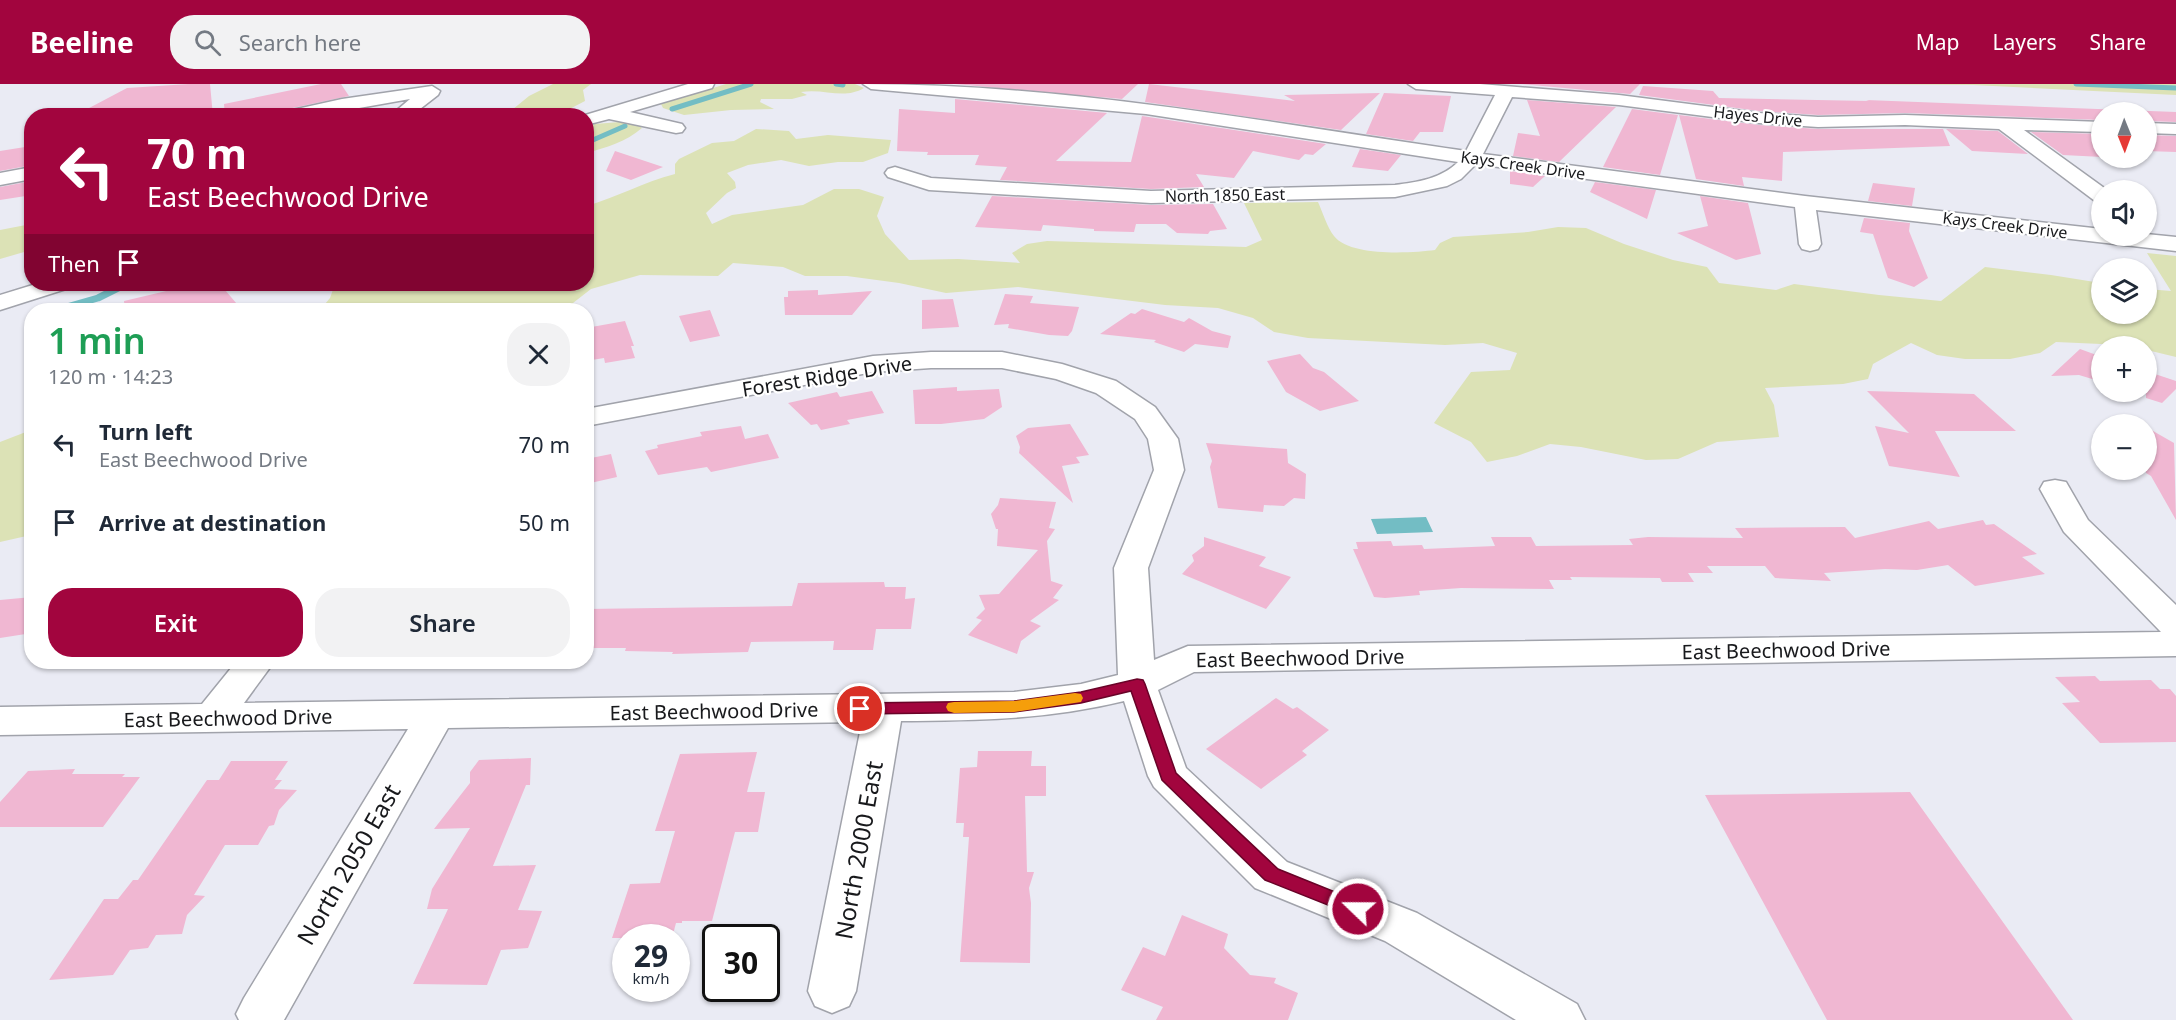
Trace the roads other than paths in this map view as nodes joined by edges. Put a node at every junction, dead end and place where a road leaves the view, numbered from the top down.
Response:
1 (706, 84) edge
2 (871, 84) edge
3 (1416, 84) edge
4 (1530, 88) edge
5 (1506, 91) junction
6 (633, 105) junction
7 (324, 108) edge
8 (410, 108) edge
9 (608, 112) junction
10 (594, 117) edge
11 (2004, 124) junction
12 (2091, 127) edge
13 (2157, 128) edge
14 (2176, 129) edge
15 (1471, 158) junction
16 (895, 173) dead end
17 (24, 174) edge
18 (0, 179) edge
19 (2091, 188) edge
20 (1805, 202) junction
21 (2091, 233) edge
22 (2157, 240) edge
23 (1810, 244) dead end
24 (2176, 244) edge
25 (37, 291) edge
26 (0, 303) edge
27 (594, 416) edge
28 (2055, 489) dead end
29 (2176, 626) edge
30 (2176, 644) edge
31 (250, 669) edge
32 (1137, 684) junction
33 (884, 708) junction
34 (436, 715) junction
35 (212, 718) junction
36 (0, 721) edge
37 (832, 991) dead end
38 (261, 1014) dead end
39 (1560, 1020) edge

1 - 6 street
2 - 15 street, Kays Creek Drive
3 - 5 street, Hayes Drive
4 - 5 street, Hayes Drive
4 - 11 street, Hayes Drive
5 - 15 street, North 1850 East
6 - 9 street
6 - 9 street
7 - 8 street
9 - 10 street
11 - 12 street, Hayes Drive
11 - 19 street
13 - 14 street
15 - 16 street, North 1850 East
15 - 20 street, Kays Creek Drive
17 - 18 street
20 - 21 street, Kays Creek Drive
20 - 23 street
22 - 24 street, Kays Creek Drive
25 - 26 street
27 - 32 street, Forest Ridge Drive
28 - 29 street
30 - 32 street, East Beechwood Drive
31 - 35 street
32 - 33 street, East Beechwood Drive
32 - 39 street, Forest Ridge Drive
33 - 34 street, East Beechwood Drive
33 - 37 street, North 2000 East
34 - 35 street, East Beechwood Drive
34 - 38 street, North 2050 East
35 - 36 street, East Beechwood Drive

